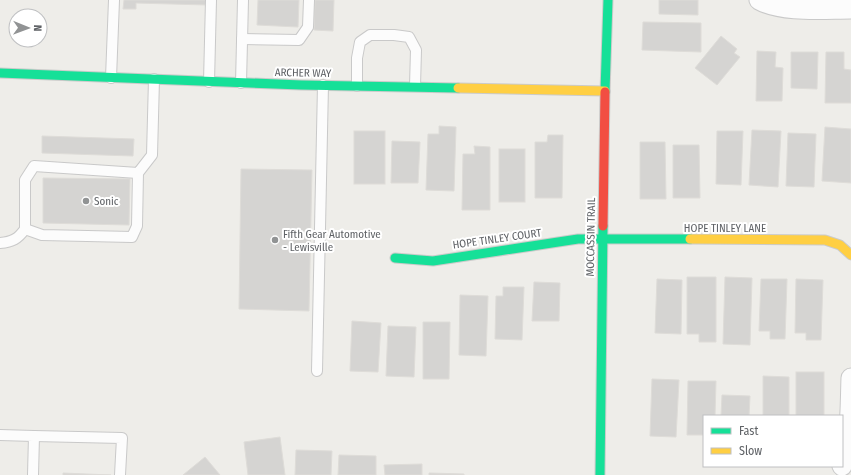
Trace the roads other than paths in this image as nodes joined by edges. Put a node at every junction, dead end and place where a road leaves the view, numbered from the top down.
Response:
1 (114, 0) edge
2 (211, 0) edge
3 (243, 0) edge
4 (308, 0) edge
5 (608, 0) edge
6 (759, 0) edge
7 (851, 9) edge
8 (242, 38) junction
9 (0, 73) edge
10 (111, 78) junction
11 (154, 79) junction
12 (210, 82) junction
13 (241, 83) junction
14 (324, 85) junction
15 (357, 86) junction
16 (415, 86) junction
17 (605, 91) junction
18 (138, 173) junction
19 (25, 229) junction
20 (602, 239) junction
21 (0, 243) edge
22 (848, 252) edge
23 (395, 258) dead end
24 (317, 371) dead end
25 (851, 378) edge
26 (0, 435) edge
27 (34, 436) junction
28 (843, 464) edge
29 (33, 475) edge
30 (120, 475) edge
31 (600, 475) edge

1 - 10 lane
2 - 12 lane
3 - 8 lane
4 - 8 lane
5 - 17 street, MOCCASSIN TRAIL
6 - 7 street
8 - 13 lane
9 - 10 street, ARCHER WAY
10 - 11 street, ARCHER WAY
11 - 12 street, ARCHER WAY
11 - 18 lane
12 - 13 street, ARCHER WAY
13 - 14 street, ARCHER WAY
14 - 15 street, ARCHER WAY
14 - 24 lane
15 - 16 street, ARCHER WAY
15 - 16 lane
16 - 17 street, ARCHER WAY
17 - 20 street, MOCCASSIN TRAIL
18 - 19 lane
18 - 19 lane
19 - 21 lane
20 - 22 street, HOPE TINLEY LANE
20 - 23 street, HOPE TINLEY COURT
20 - 31 street, MOCCASSIN TRAIL
25 - 28 street
26 - 27 lane
27 - 29 lane
27 - 30 lane

